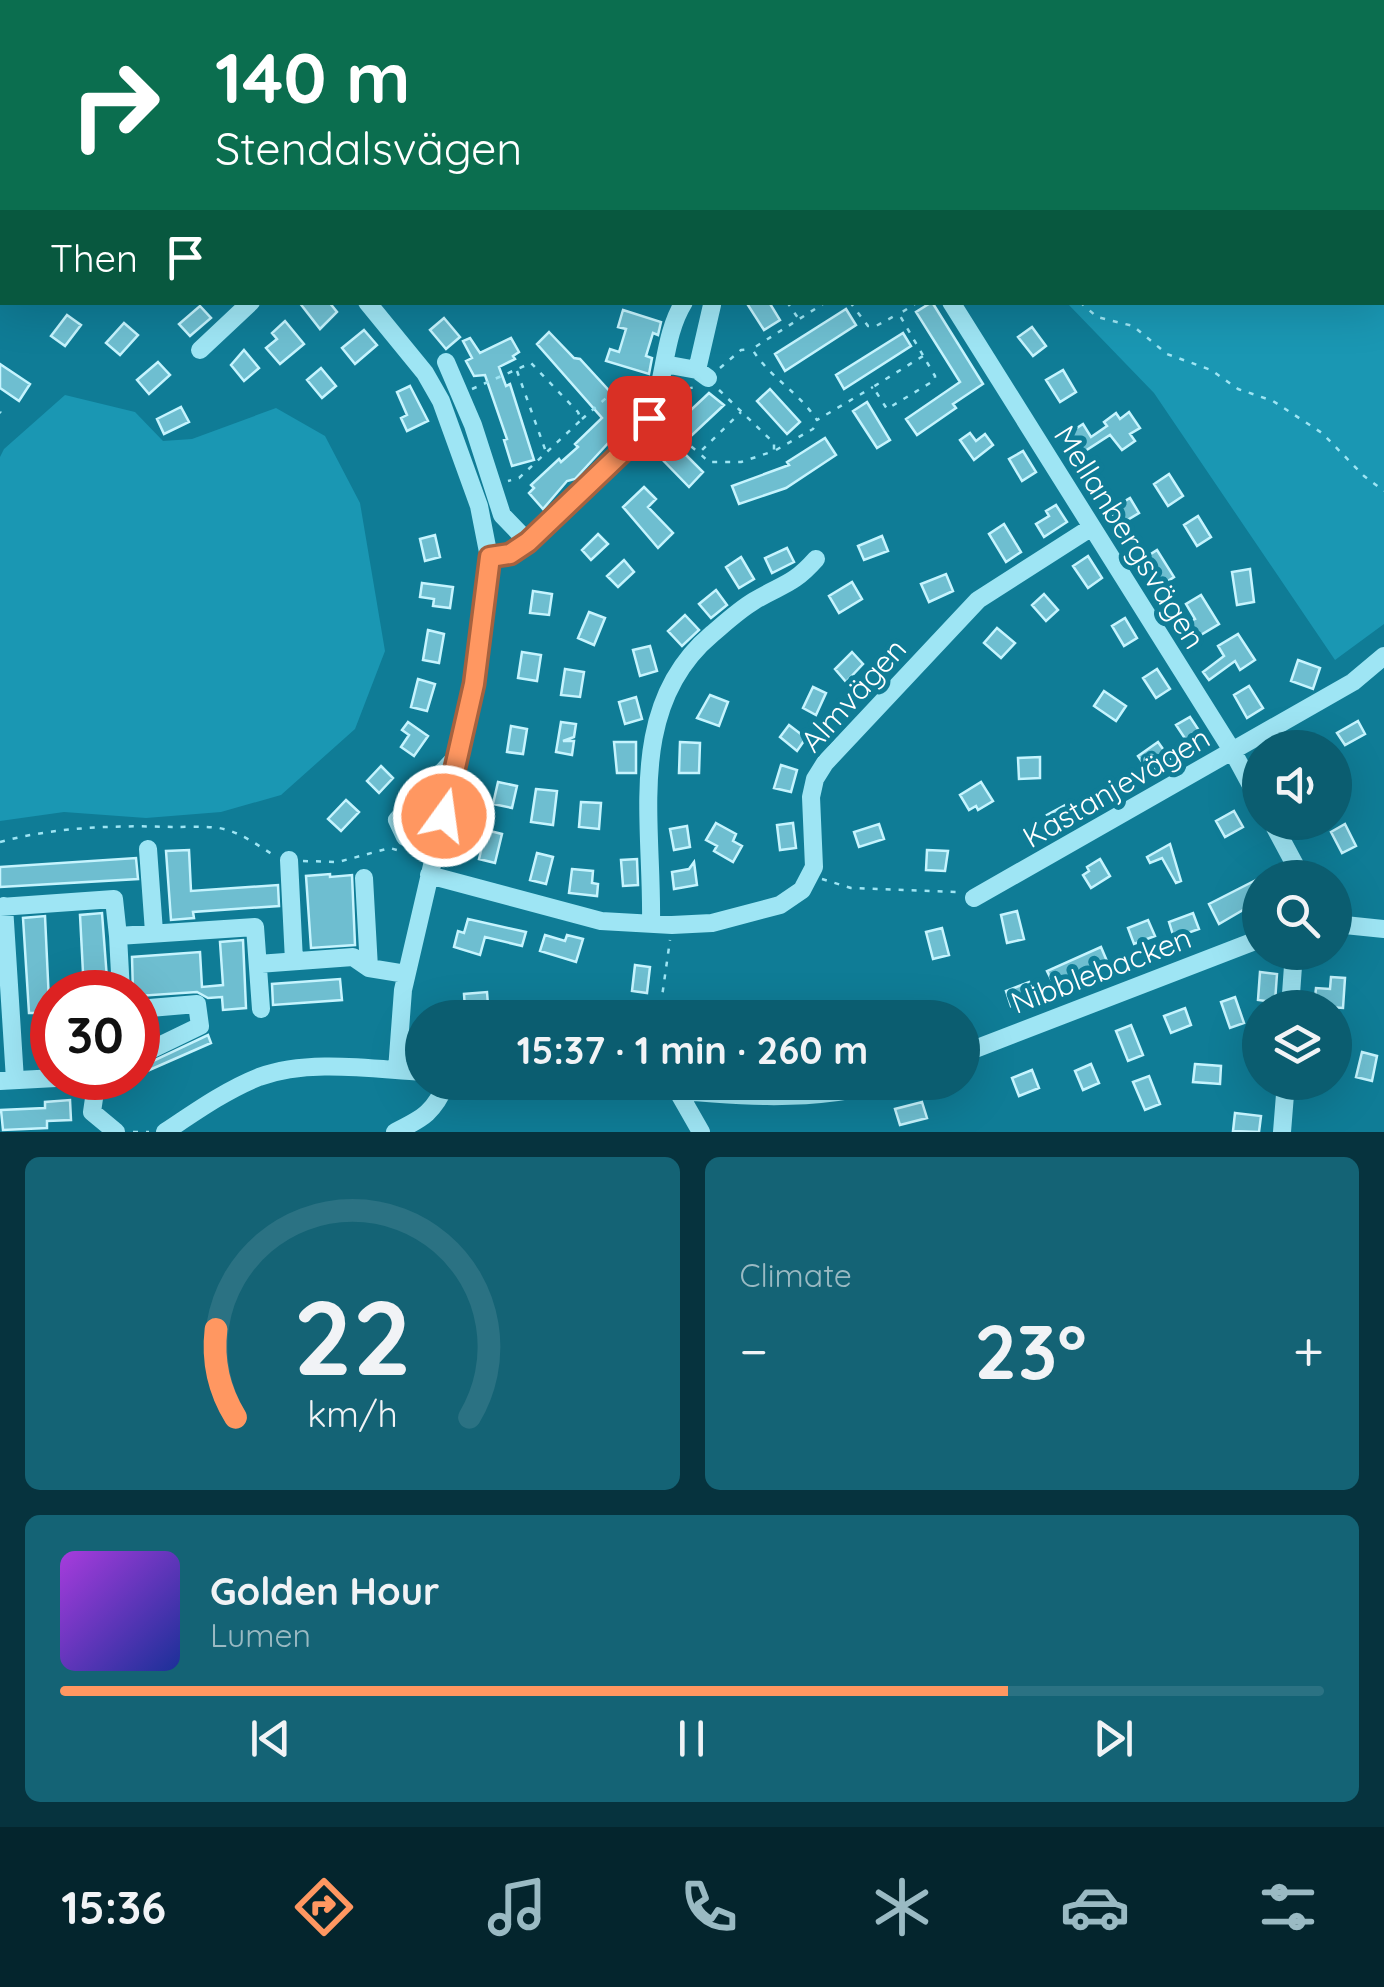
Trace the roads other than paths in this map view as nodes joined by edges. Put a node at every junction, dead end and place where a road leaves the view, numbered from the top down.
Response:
1 (248, 305) edge
2 (369, 305) edge
3 (682, 305) edge
4 (712, 305) edge
5 (954, 305) edge
6 (200, 350) dead end
7 (446, 362) dead end
8 (664, 364) junction
9 (1092, 527) junction
10 (528, 542) junction
11 (490, 557) junction
12 (816, 559) dead end
13 (1384, 656) edge
14 (1232, 752) junction
15 (460, 753) junction
16 (1242, 770) edge
17 (436, 847) junction
18 (148, 849) dead end
19 (289, 860) road end
20 (430, 875) junction
21 (364, 878) dead end
22 (150, 896) junction
23 (974, 898) road end
24 (114, 899) junction
25 (2, 906) edge
26 (651, 922) junction
27 (291, 924) junction
28 (254, 926) junction
29 (1352, 926) edge
30 (1384, 930) edge
31 (154, 932) junction
32 (118, 936) junction
33 (1242, 946) edge
34 (294, 960) junction
35 (258, 964) junction
36 (369, 968) junction
37 (4, 969) edge
38 (120, 970) edge
39 (406, 974) junction
40 (160, 1006) edge
41 (261, 1009) dead end
42 (5, 1028) edge
43 (160, 1045) edge
44 (980, 1047) edge
45 (398, 1070) junction
46 (405, 1071) edge
47 (8, 1081) edge
48 (90, 1100) edge
49 (440, 1100) edge
50 (683, 1100) edge
51 (1285, 1100) edge
52 (116, 1132) edge
53 (165, 1132) edge
54 (395, 1132) edge
55 (700, 1132) edge
56 (1282, 1132) edge

1 - 6 street
2 - 11 street
3 - 8 street
4 - 8 street
5 - 9 street, Mellanbergsvägen
7 - 10 street
8 - 10 street
9 - 14 street, Mellanbergsvägen
9 - 26 street, Almvägen
10 - 11 street
11 - 15 street
12 - 26 street
13 - 14 street, Kastanjevägen
14 - 16 street, Mellanbergsvägen
14 - 23 street, Kastanjevägen
15 - 17 street
15 - 17 street
17 - 20 street
18 - 22 street
19 - 27 street
20 - 26 street
20 - 39 street
21 - 36 street
22 - 24 street
22 - 31 street
24 - 25 street
24 - 32 street
25 - 37 street
27 - 28 street
27 - 34 street
28 - 31 street
28 - 35 street
29 - 30 street
31 - 32 street
32 - 38 street
33 - 44 street, Nibblebacken
34 - 35 street
34 - 36 street
35 - 41 street
36 - 39 street
37 - 42 street
39 - 45 street
40 - 43 street
42 - 47 street
45 - 46 street
45 - 53 street
48 - 52 street
49 - 54 street
50 - 55 street
51 - 56 street

